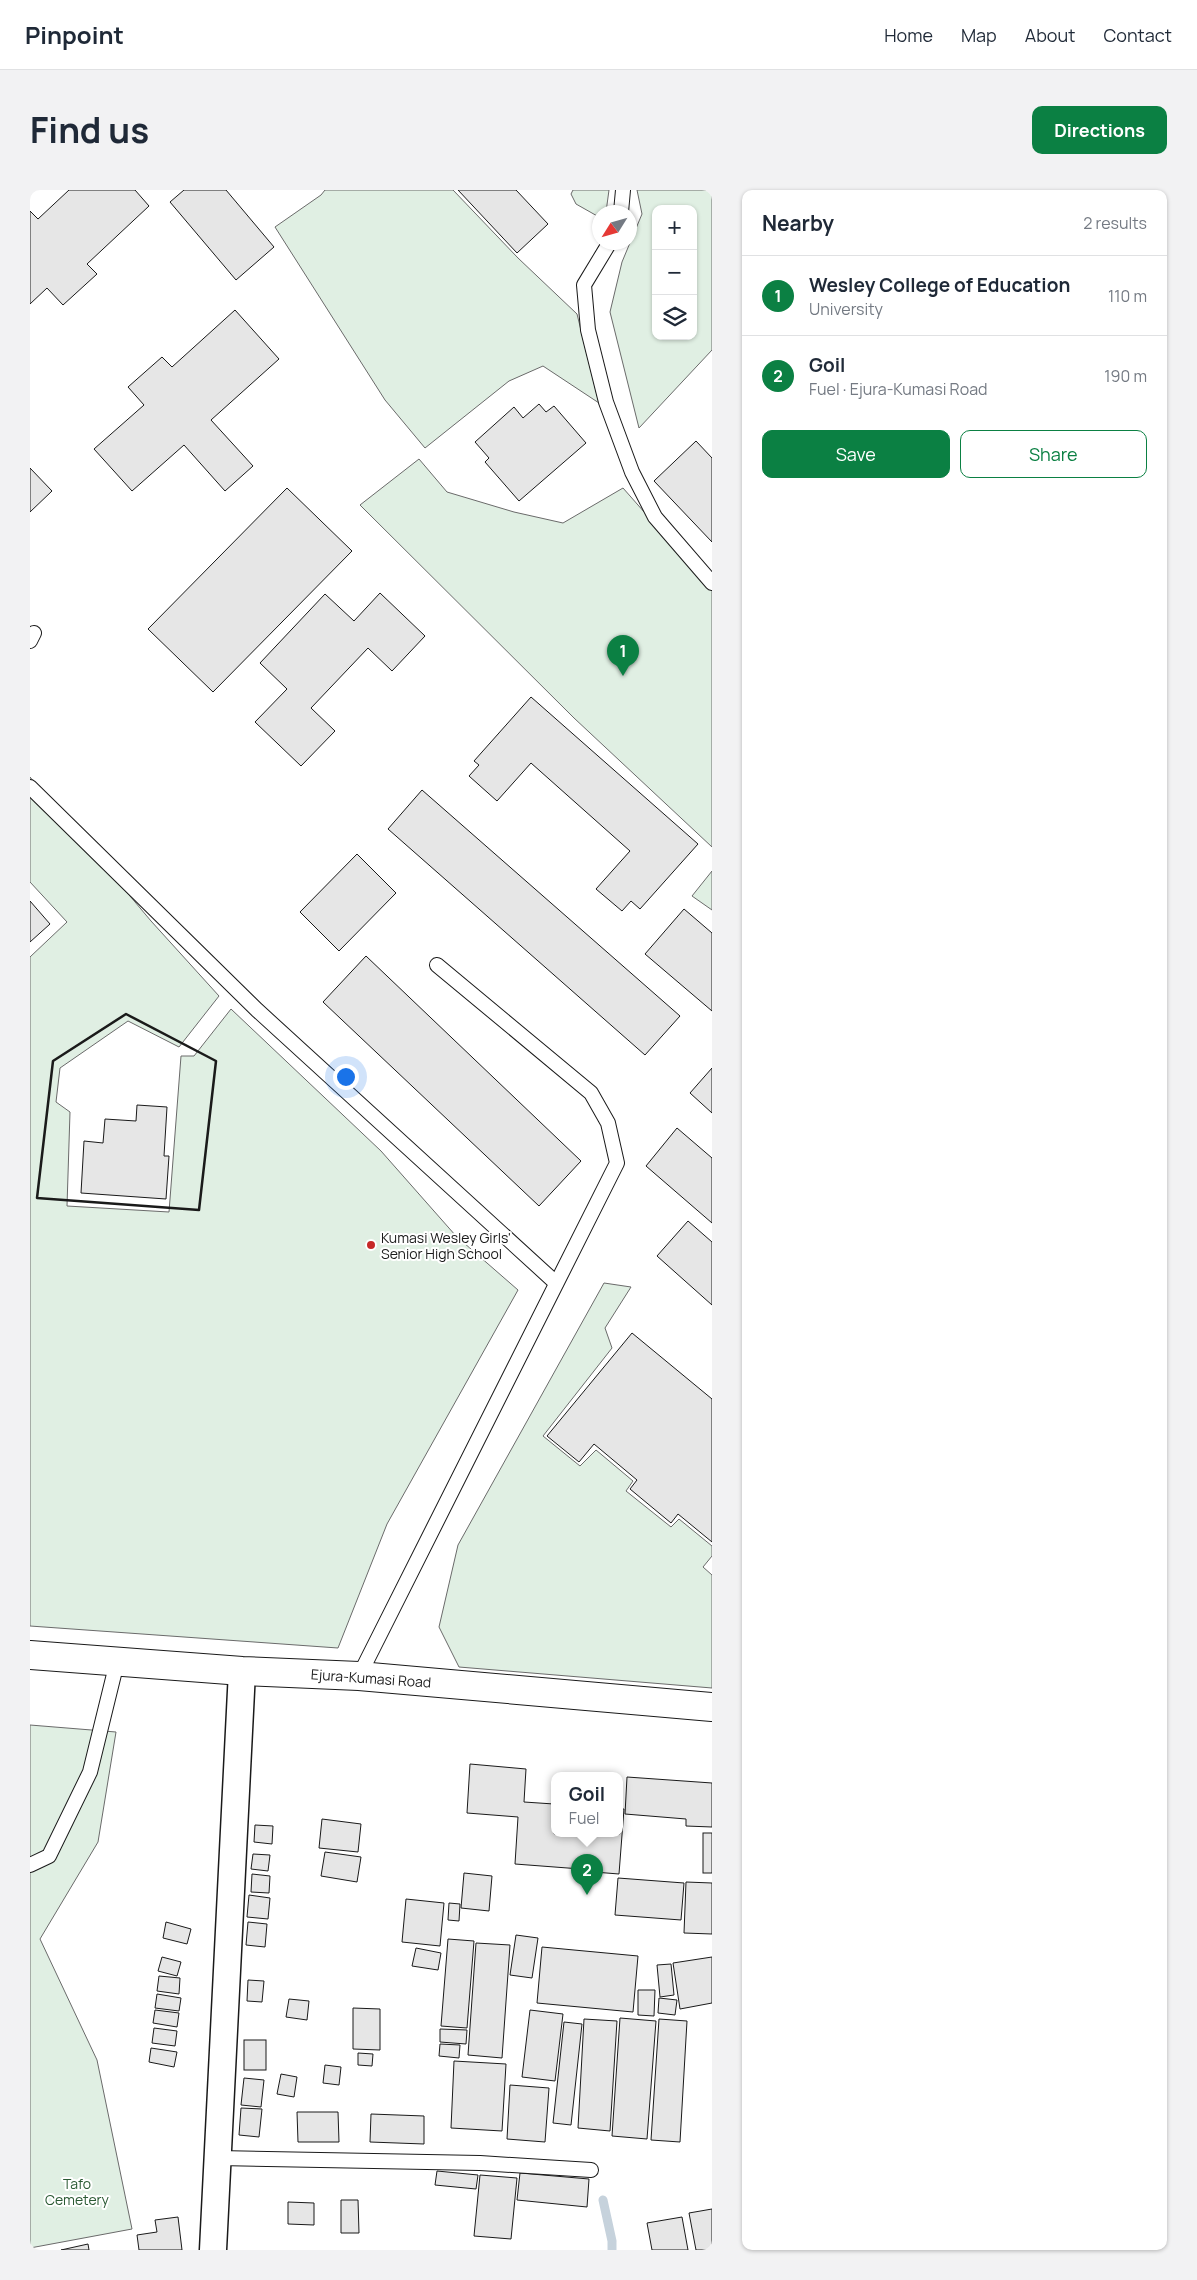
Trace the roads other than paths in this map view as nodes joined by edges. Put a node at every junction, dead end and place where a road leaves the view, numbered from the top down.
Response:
1 (623, 190) edge
2 (622, 205) edge
3 (605, 250) edge
4 (712, 583) edge
5 (30, 787) edge
6 (437, 965) dead end
7 (556, 1283) junction
8 (30, 1655) edge
9 (117, 1662) junction
10 (242, 1670) junction
11 (359, 1676) junction
12 (712, 1707) edge
13 (30, 1865) edge
14 (218, 2158) junction
15 (592, 2170) dead end
16 (213, 2250) edge

1 - 2 lane
3 - 4 lane
5 - 7 lane
6 - 7 lane
7 - 11 lane
8 - 9 main road, Ejura-Kumasi Road
9 - 10 main road, Ejura-Kumasi Road
9 - 13 lane
10 - 11 main road, Ejura-Kumasi Road
10 - 14 street
11 - 12 main road, Ejura-Kumasi Road
14 - 15 lane
14 - 16 street

